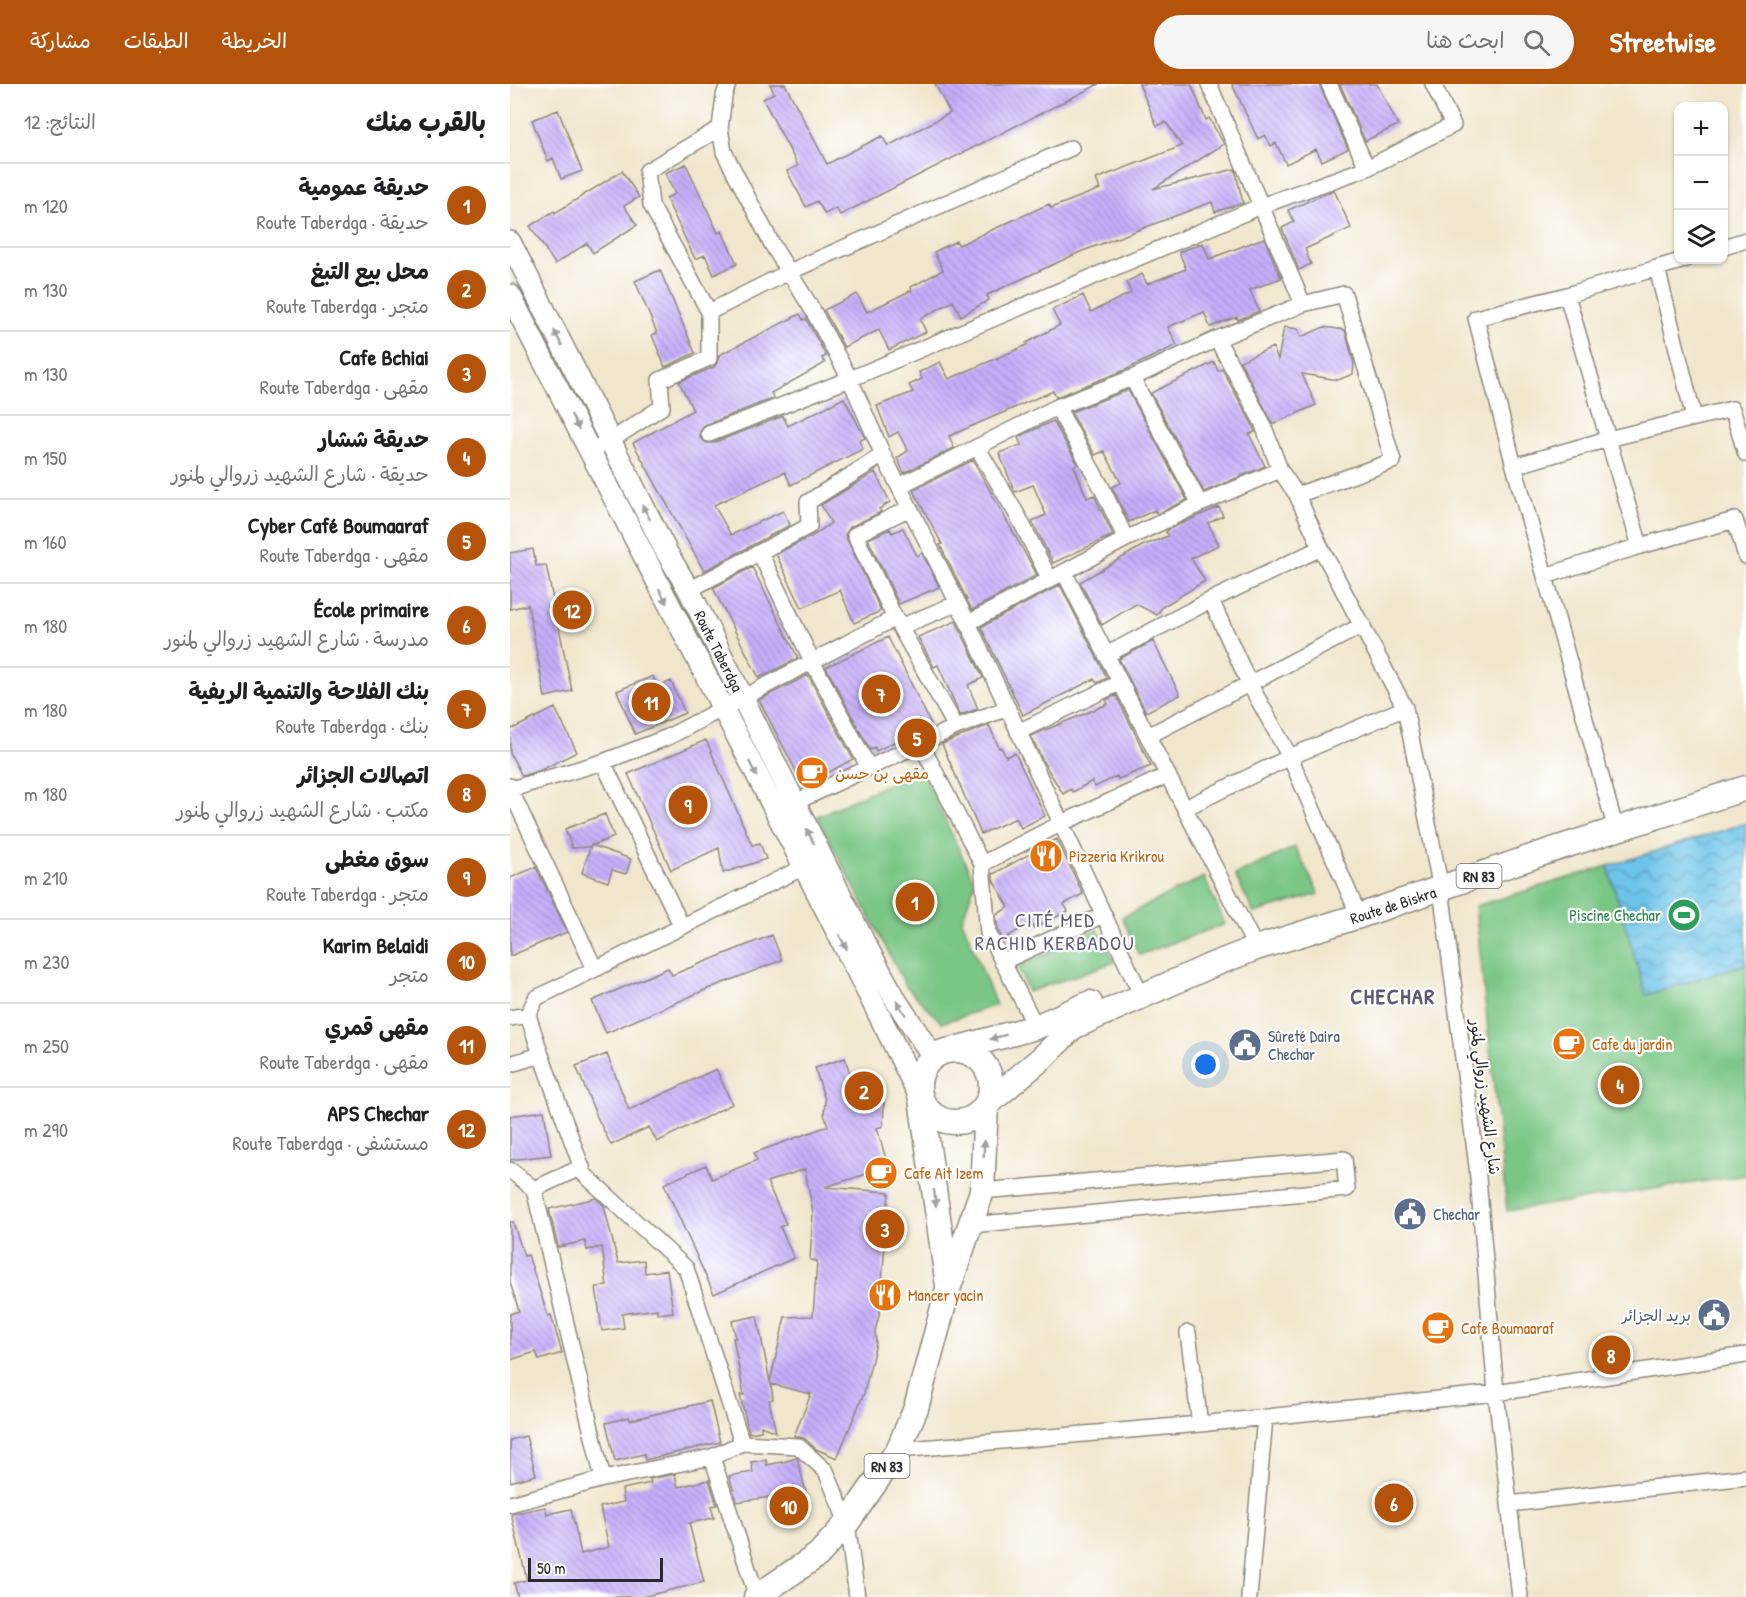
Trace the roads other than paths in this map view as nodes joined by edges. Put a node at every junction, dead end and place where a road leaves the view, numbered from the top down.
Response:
1 (728, 84) edge
2 (1209, 84) edge
3 (1329, 84) edge
4 (1432, 84) edge
5 (720, 128) junction
6 (1071, 148) dead end
7 (1368, 168) junction
8 (1261, 206) junction
9 (1746, 240) edge
10 (510, 242) edge
11 (1728, 246) edge
12 (1674, 263) edge
13 (1657, 268) junction
14 (789, 272) junction
15 (510, 295) edge
16 (1567, 295) junction
17 (1303, 304) junction
18 (709, 312) junction
19 (1217, 339) junction
20 (1132, 378) junction
21 (850, 379) junction
22 (1057, 407) junction
23 (1739, 407) edge
24 (1695, 418) junction
25 (709, 434) dead end
26 (1608, 439) junction
27 (610, 441) junction
28 (976, 447) junction
29 (589, 451) junction
30 (1746, 454) edge
31 (883, 455) junction
32 (1514, 466) junction
33 (1280, 470) junction
34 (899, 486) junction
35 (1297, 495) junction
36 (1200, 504) junction
37 (910, 508) junction
38 (1126, 539) junction
39 (1640, 546) junction
40 (1321, 548) junction
41 (666, 551) junction
42 (760, 553) junction
43 (1746, 556) edge
44 (645, 561) junction
45 (1064, 572) junction
46 (1545, 576) junction
47 (1050, 580) junction
48 (688, 590) junction
49 (1211, 600) junction
50 (958, 603) junction
51 (898, 622) junction
52 (968, 623) junction
53 (1363, 625) junction
54 (1106, 655) junction
55 (812, 661) junction
56 (1119, 683) junction
57 (1249, 683) junction
58 (743, 698) junction
59 (1008, 708) junction
60 (1405, 708) junction
61 (724, 709) junction
62 (956, 727) junction
63 (1018, 732) junction
64 (1148, 736) junction
65 (921, 744) junction
66 (1290, 757) junction
67 (603, 762) junction
68 (869, 768) junction
69 (1168, 775) junction
70 (510, 788) edge
71 (1746, 788) edge
72 (784, 808) junction
73 (1185, 808) junction
74 (1060, 824) junction
75 (1616, 830) junction
76 (982, 864) junction
77 (804, 867) junction
78 (1442, 889) junction
79 (1103, 915) junction
80 (1359, 916) junction
81 (682, 927) junction
82 (1256, 948) junction
83 (1002, 962) junction
84 (1212, 965) junction
85 (594, 969) junction
86 (1135, 982) junction
87 (528, 1015) junction
88 (510, 1018) edge
89 (1036, 1027) junction
90 (942, 1053) junction
91 (542, 1056) junction
92 (510, 1064) edge
93 (921, 1099) junction
94 (986, 1105) junction
95 (582, 1167) junction
96 (510, 1170) edge
97 (534, 1189) junction
98 (982, 1191) junction
99 (971, 1225) junction
100 (948, 1289) junction
101 (1188, 1333) dead end
102 (1746, 1354) edge
103 (1496, 1393) junction
104 (1265, 1417) junction
105 (1200, 1424) junction
106 (742, 1443) junction
107 (898, 1450) junction
108 (712, 1457) junction
109 (1746, 1477) edge
110 (603, 1479) junction
111 (510, 1504) edge
112 (1509, 1504) junction
113 (847, 1523) junction
114 (756, 1597) edge
115 (857, 1597) edge
116 (1249, 1597) edge
117 (1521, 1597) edge

1 - 5 street
2 - 8 street
3 - 7 street
4 - 7 street
5 - 14 street
5 - 18 street
6 - 14 street
7 - 8 street
8 - 17 street
8 - 21 street
9 - 11 street
27 -> 10 main road, Route Taberdga
12 - 13 street
13 - 16 street
13 - 24 street
14 - 18 street
14 - 21 street
15 -> 29 main road, Route Taberdga
16 - 26 street
16 - 32 street
17 - 19 street
17 - 35 street
18 - 27 street
19 - 20 street
19 - 33 street, شارع الشهيد زروالي لمنور
20 - 22 street
20 - 36 street
21 - 25 street
21 - 31 street
22 - 28 street
22 - 38 street
23 - 24 street
23 - 30 street
24 - 26 street
26 - 32 street
26 - 39 street
27 - 29 street
41 -> 27 main road, Route Taberdga
28 - 34 street
28 - 47 street
29 - 44 main road, Route Taberdga
31 - 34 street
31 - 42 street
32 - 46 street
33 - 35 street, شارع الشهيد زروالي لمنور
33 - 36 street
34 - 37 street
35 - 40 street, شارع الشهيد زروالي لمنور
36 - 38 street
37 - 50 street
37 - 51 street
38 - 45 street
39 - 43 street
39 - 46 street
40 - 49 street
40 - 53 street, شارع الشهيد زروالي لمنور
41 - 44 main road
41 - 48 main road, Route Taberdga
42 - 48 street
42 - 55 street
44 -> 61 main road, Route Taberdga
45 - 47 street
45 - 54 street
46 - 75 street
47 - 52 street
48 - 58 main road, Route Taberdga
49 - 54 street
49 - 57 street
50 - 51 street
50 - 52 street
51 - 55 street
51 - 62 street
52 - 59 street
53 - 57 street
53 - 60 street, شارع الشهيد زروالي لمنور
54 - 56 street
55 - 58 street
55 - 68 street
56 - 63 street
56 - 64 street
57 - 64 street
57 - 66 street
58 - 61 street
58 - 72 main road, Route Taberdga
59 - 62 street
59 - 63 street
60 - 66 street
60 - 78 street, شارع الشهيد زروالي لمنور
61 - 67 street
61 -> 72 main road, Route Taberdga
62 - 65 street
63 - 74 street
64 - 69 street
65 - 68 street
65 - 76 street
66 - 73 street
66 - 80 street
67 - 70 street
67 - 81 street
68 - 72 street
69 - 73 street
69 - 74 street
70 - 85 street
71 - 75 main road, Route de Biskra / RN 83
72 - 77 main road, Route Taberdga
90 -> 72 main road, Route Taberdga
73 - 82 street
74 - 76 street
74 - 79 street
75 - 78 main road, Route de Biskra / RN 83
76 - 83 street
77 - 81 street
77 -> 93 main road, Route Taberdga
78 - 80 main road, Route de Biskra / RN 83
78 - 103 street, شارع الشهيد زروالي لمنور
79 - 83 street
79 - 86 street
80 - 82 main road, Route de Biskra / RN 83
81 - 85 street
82 - 84 main road, Route de Biskra / RN 83
83 - 89 street
84 - 86 main road, RN 83
84 - 94 main road, RN 83
85 - 87 street
86 - 89 main road, RN 83
87 - 88 street
87 - 91 street
89 -> 90 main road, RN 83
90 - 93 main road
90 - 94 main road
91 - 92 street
91 - 95 street
93 - 94 main road
93 -> 100 main road, RN 83
98 -> 94 main road, RN 83
95 - 97 street
95 - 106 street
96 - 97 street
97 - 110 street
98 - 99 main road, RN 83
98 - 99 street
99 - 100 main road, RN 83
100 - 107 main road, RN 83
101 - 105 street
102 - 103 street
103 - 104 street
103 - 112 street, شارع الشهيد زروالي لمنور
104 - 105 street
104 - 116 street
105 - 107 street
106 - 108 street
106 - 113 street
107 - 113 main road, RN 83
108 - 110 street
108 - 114 street
109 - 112 street
110 - 111 street
112 - 117 street, شارع الشهيد زروالي لمنور
113 - 114 main road, RN 83
113 - 115 street

